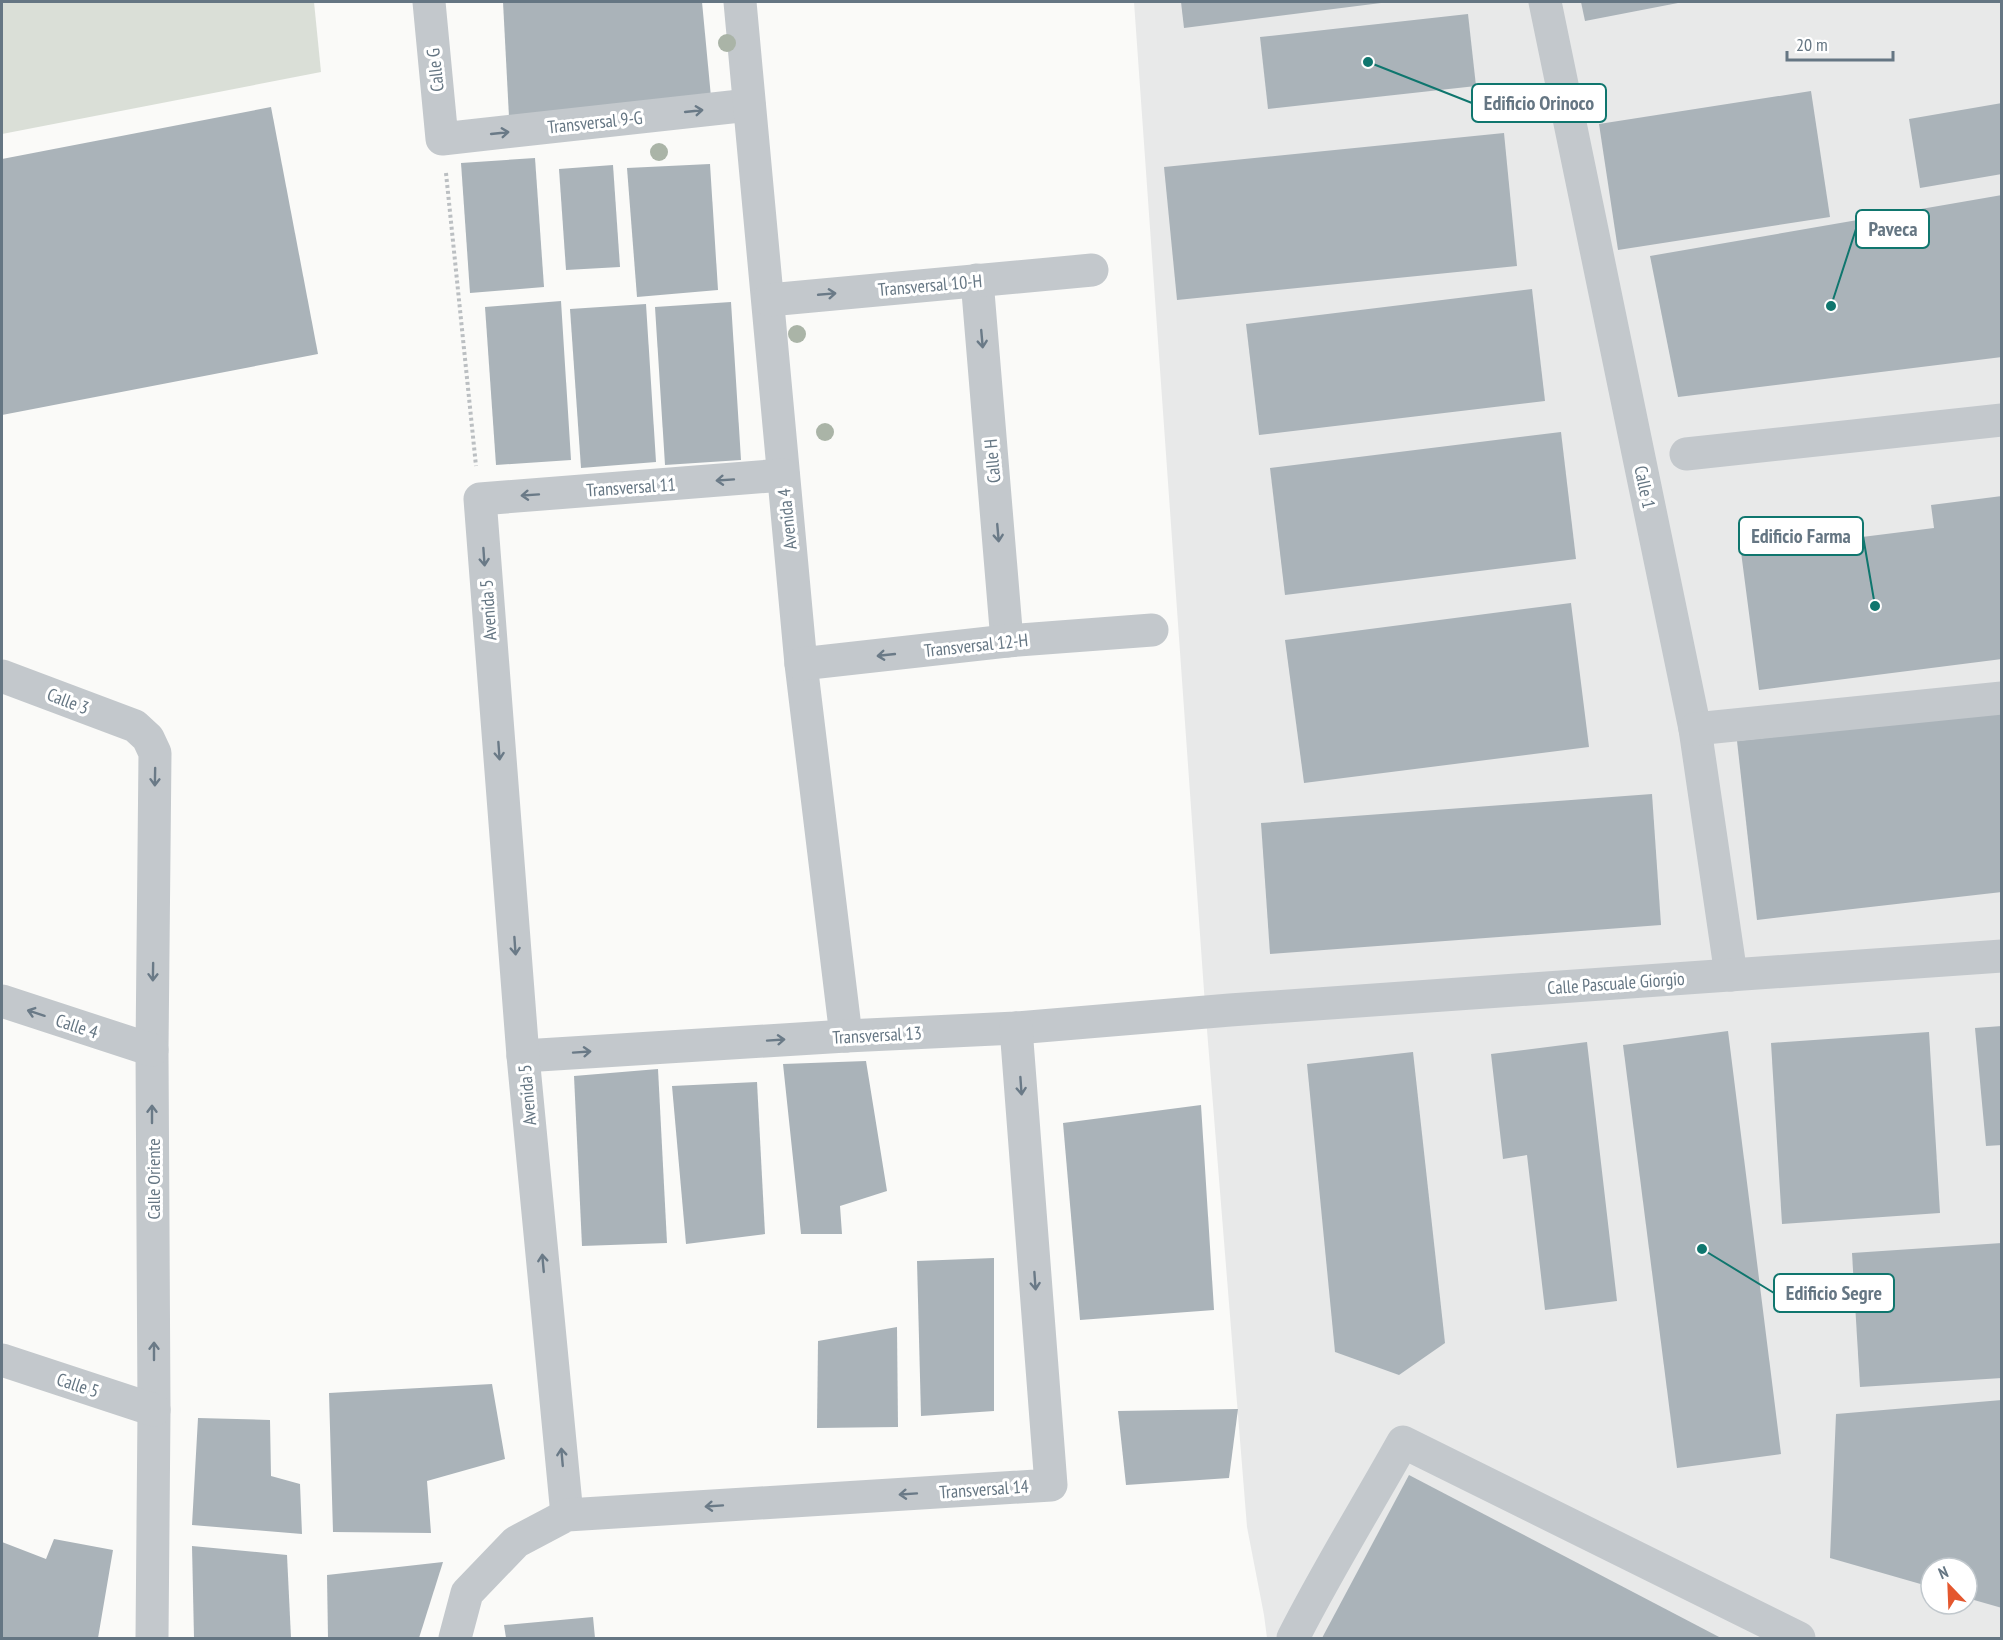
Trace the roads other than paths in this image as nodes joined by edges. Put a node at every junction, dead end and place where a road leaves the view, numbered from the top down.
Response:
1 (429, 2) edge
2 (740, 2) edge
3 (1545, 2) edge
4 (749, 105) junction
5 (442, 139) joint
6 (1092, 270) dead end
7 (977, 280) junction
8 (769, 300) junction
9 (2001, 420) edge
10 (1686, 454) dead end
11 (783, 475) junction
12 (480, 499) joint
13 (1152, 630) dead end
14 (1007, 641) junction
15 (801, 664) junction
16 (2, 676) edge
17 (2001, 698) edge
18 (135, 726) joint
19 (1695, 729) junction
20 (2001, 956) edge
21 (1731, 975) junction
22 (2, 1001) edge
23 (1230, 1010) joint
24 (1016, 1028) junction
25 (846, 1036) junction
26 (152, 1050) junction
27 (523, 1056) junction
28 (2, 1360) edge
29 (154, 1410) junction
30 (567, 1515) junction
31 (152, 1638) edge
32 (455, 1638) edge
33 (1293, 1638) edge
34 (1799, 1638) edge

1 - 5 street, Calle G
2 - 4 street, Avenida 4
3 - 19 street, Calle 1
5 -> 4 street, Transversal 9-G
4 - 8 street, Avenida 4
6 - 7 street, Transversal 10-H
8 -> 7 street, Transversal 10-H
7 -> 14 street, Calle H
8 - 11 street, Avenida 4
9 - 10 street
11 -> 12 street, Transversal 11
11 - 15 street, Avenida 4
12 -> 27 street, Avenida 5
13 - 14 street, Transversal 12-H
14 -> 15 street, Transversal 12-H
15 - 25 street, Avenida 4
16 - 18 street, Calle 3
17 - 19 street
18 -> 26 street, Calle Oriente
19 - 21 street, Calle 1
20 - 21 street, Calle Pascuale Giorgio
21 - 23 street, Calle Pascuale Giorgio
26 -> 22 street, Calle 4
23 - 24 street, Transversal 13
24 - 25 street, Transversal 13
24 -> 30 street, Transversal 14
27 -> 25 street, Transversal 13
29 -> 26 street, Calle Oriente
30 -> 27 street, Avenida 5
28 - 29 street, Calle 5
29 - 31 street, Calle Oriente
30 - 32 street
33 - 34 street

